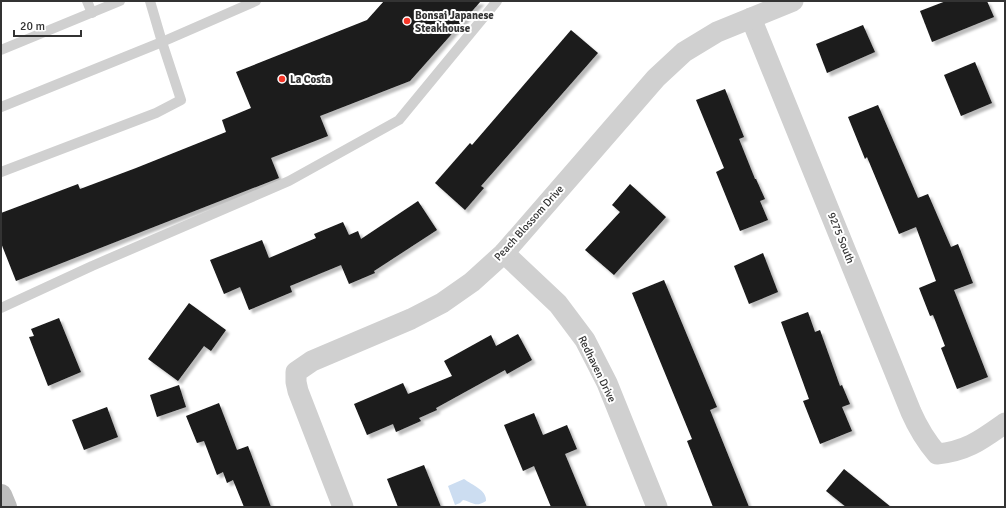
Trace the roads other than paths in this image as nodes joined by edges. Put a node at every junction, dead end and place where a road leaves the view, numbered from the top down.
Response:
1 (87, 1) edge
2 (120, 1) edge
3 (150, 1) edge
4 (256, 1) edge
5 (497, 1) edge
6 (793, 1) edge
7 (92, 13) junction
8 (751, 18) junction
9 (162, 42) junction
10 (1, 50) edge
11 (1, 107) edge
12 (1, 172) edge
13 (504, 253) junction
14 (1, 308) edge
15 (1005, 423) edge
16 (1, 495) edge
17 (6, 507) edge
18 (343, 507) edge
19 (657, 507) edge

1 - 7 lane
2 - 7 lane
3 - 9 lane
4 - 9 lane
5 - 14 lane
6 - 8 street, Peach Blossom Drive
7 - 10 lane
8 - 13 street, Peach Blossom Drive
8 - 15 street, 9275 South
9 - 11 lane
9 - 12 lane
13 - 18 street, Peach Blossom Drive
13 - 19 street, Redhaven Drive
16 - 17 main road

